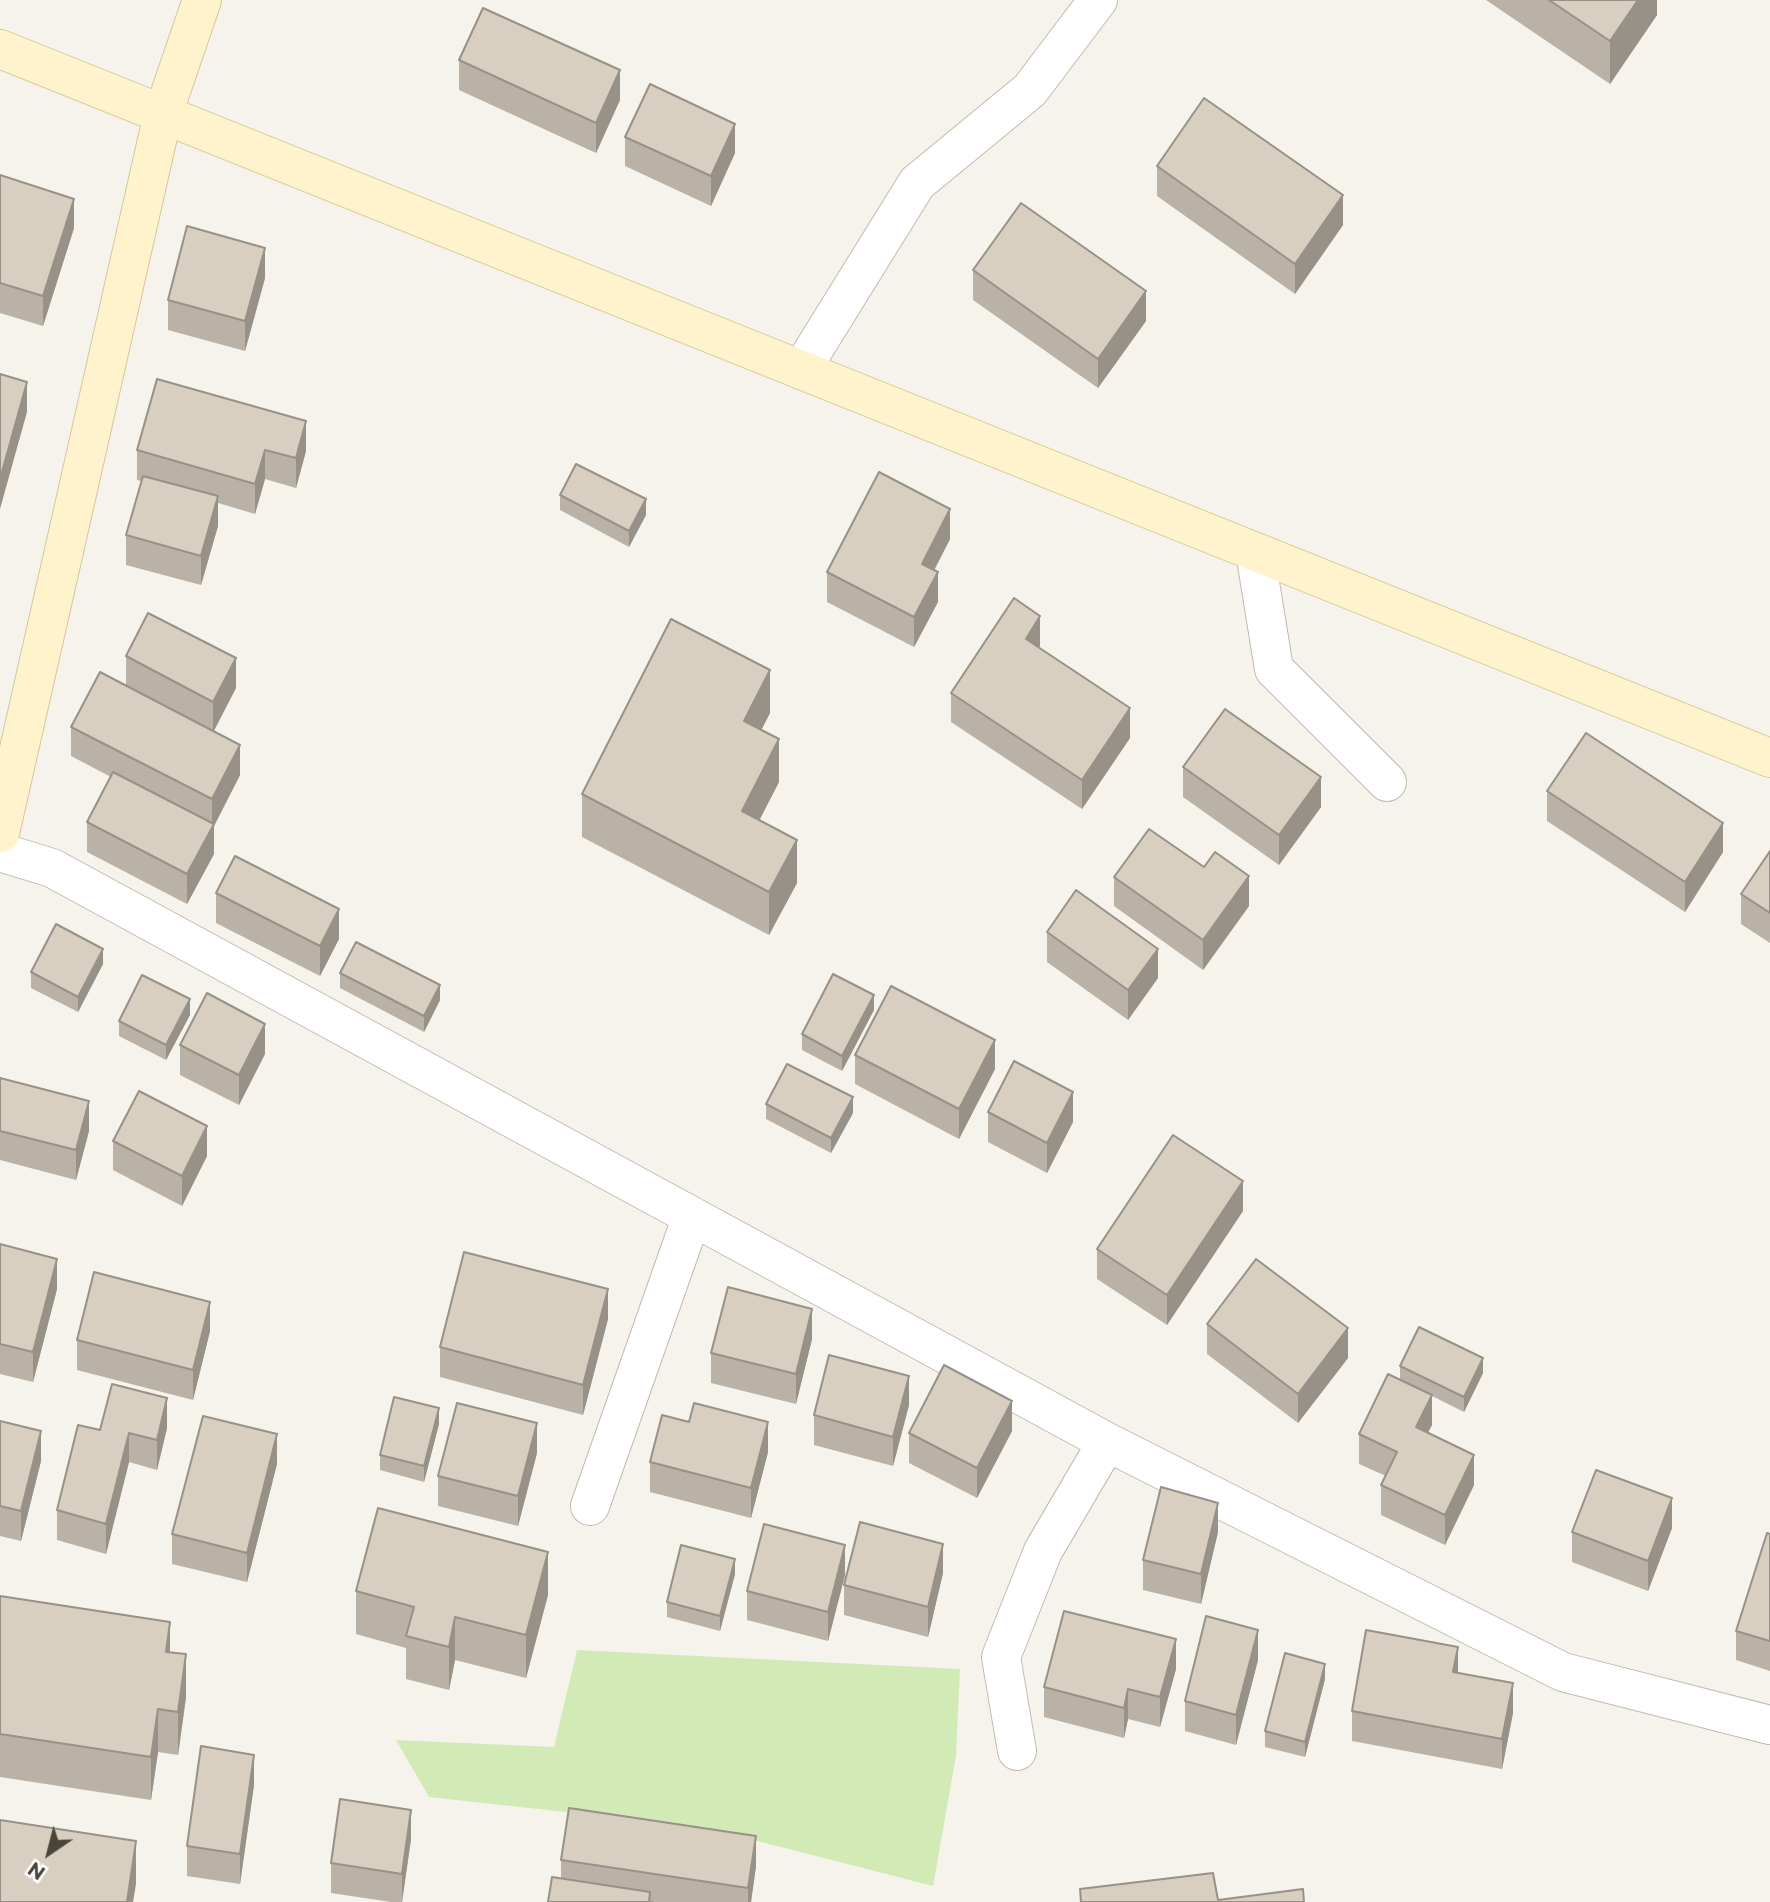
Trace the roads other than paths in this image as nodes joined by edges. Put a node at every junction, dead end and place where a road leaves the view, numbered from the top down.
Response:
1 (202, 0) edge
2 (1098, 0) edge
3 (0, 48) edge
4 (163, 114) junction
5 (801, 370) junction
6 (1255, 552) junction
7 (1770, 758) edge
8 (1387, 782) dead end
9 (0, 834) edge
10 (0, 852) edge
11 (692, 1216) junction
12 (1107, 1441) junction
13 (590, 1506) dead end
14 (1770, 1725) edge
15 (1017, 1751) dead end

1 - 4 street
2 - 5 street
3 - 4 street
4 - 5 street
4 - 9 street
5 - 6 street
6 - 7 street
6 - 8 street
10 - 11 street
11 - 12 street
11 - 13 street
12 - 14 street
12 - 15 street

